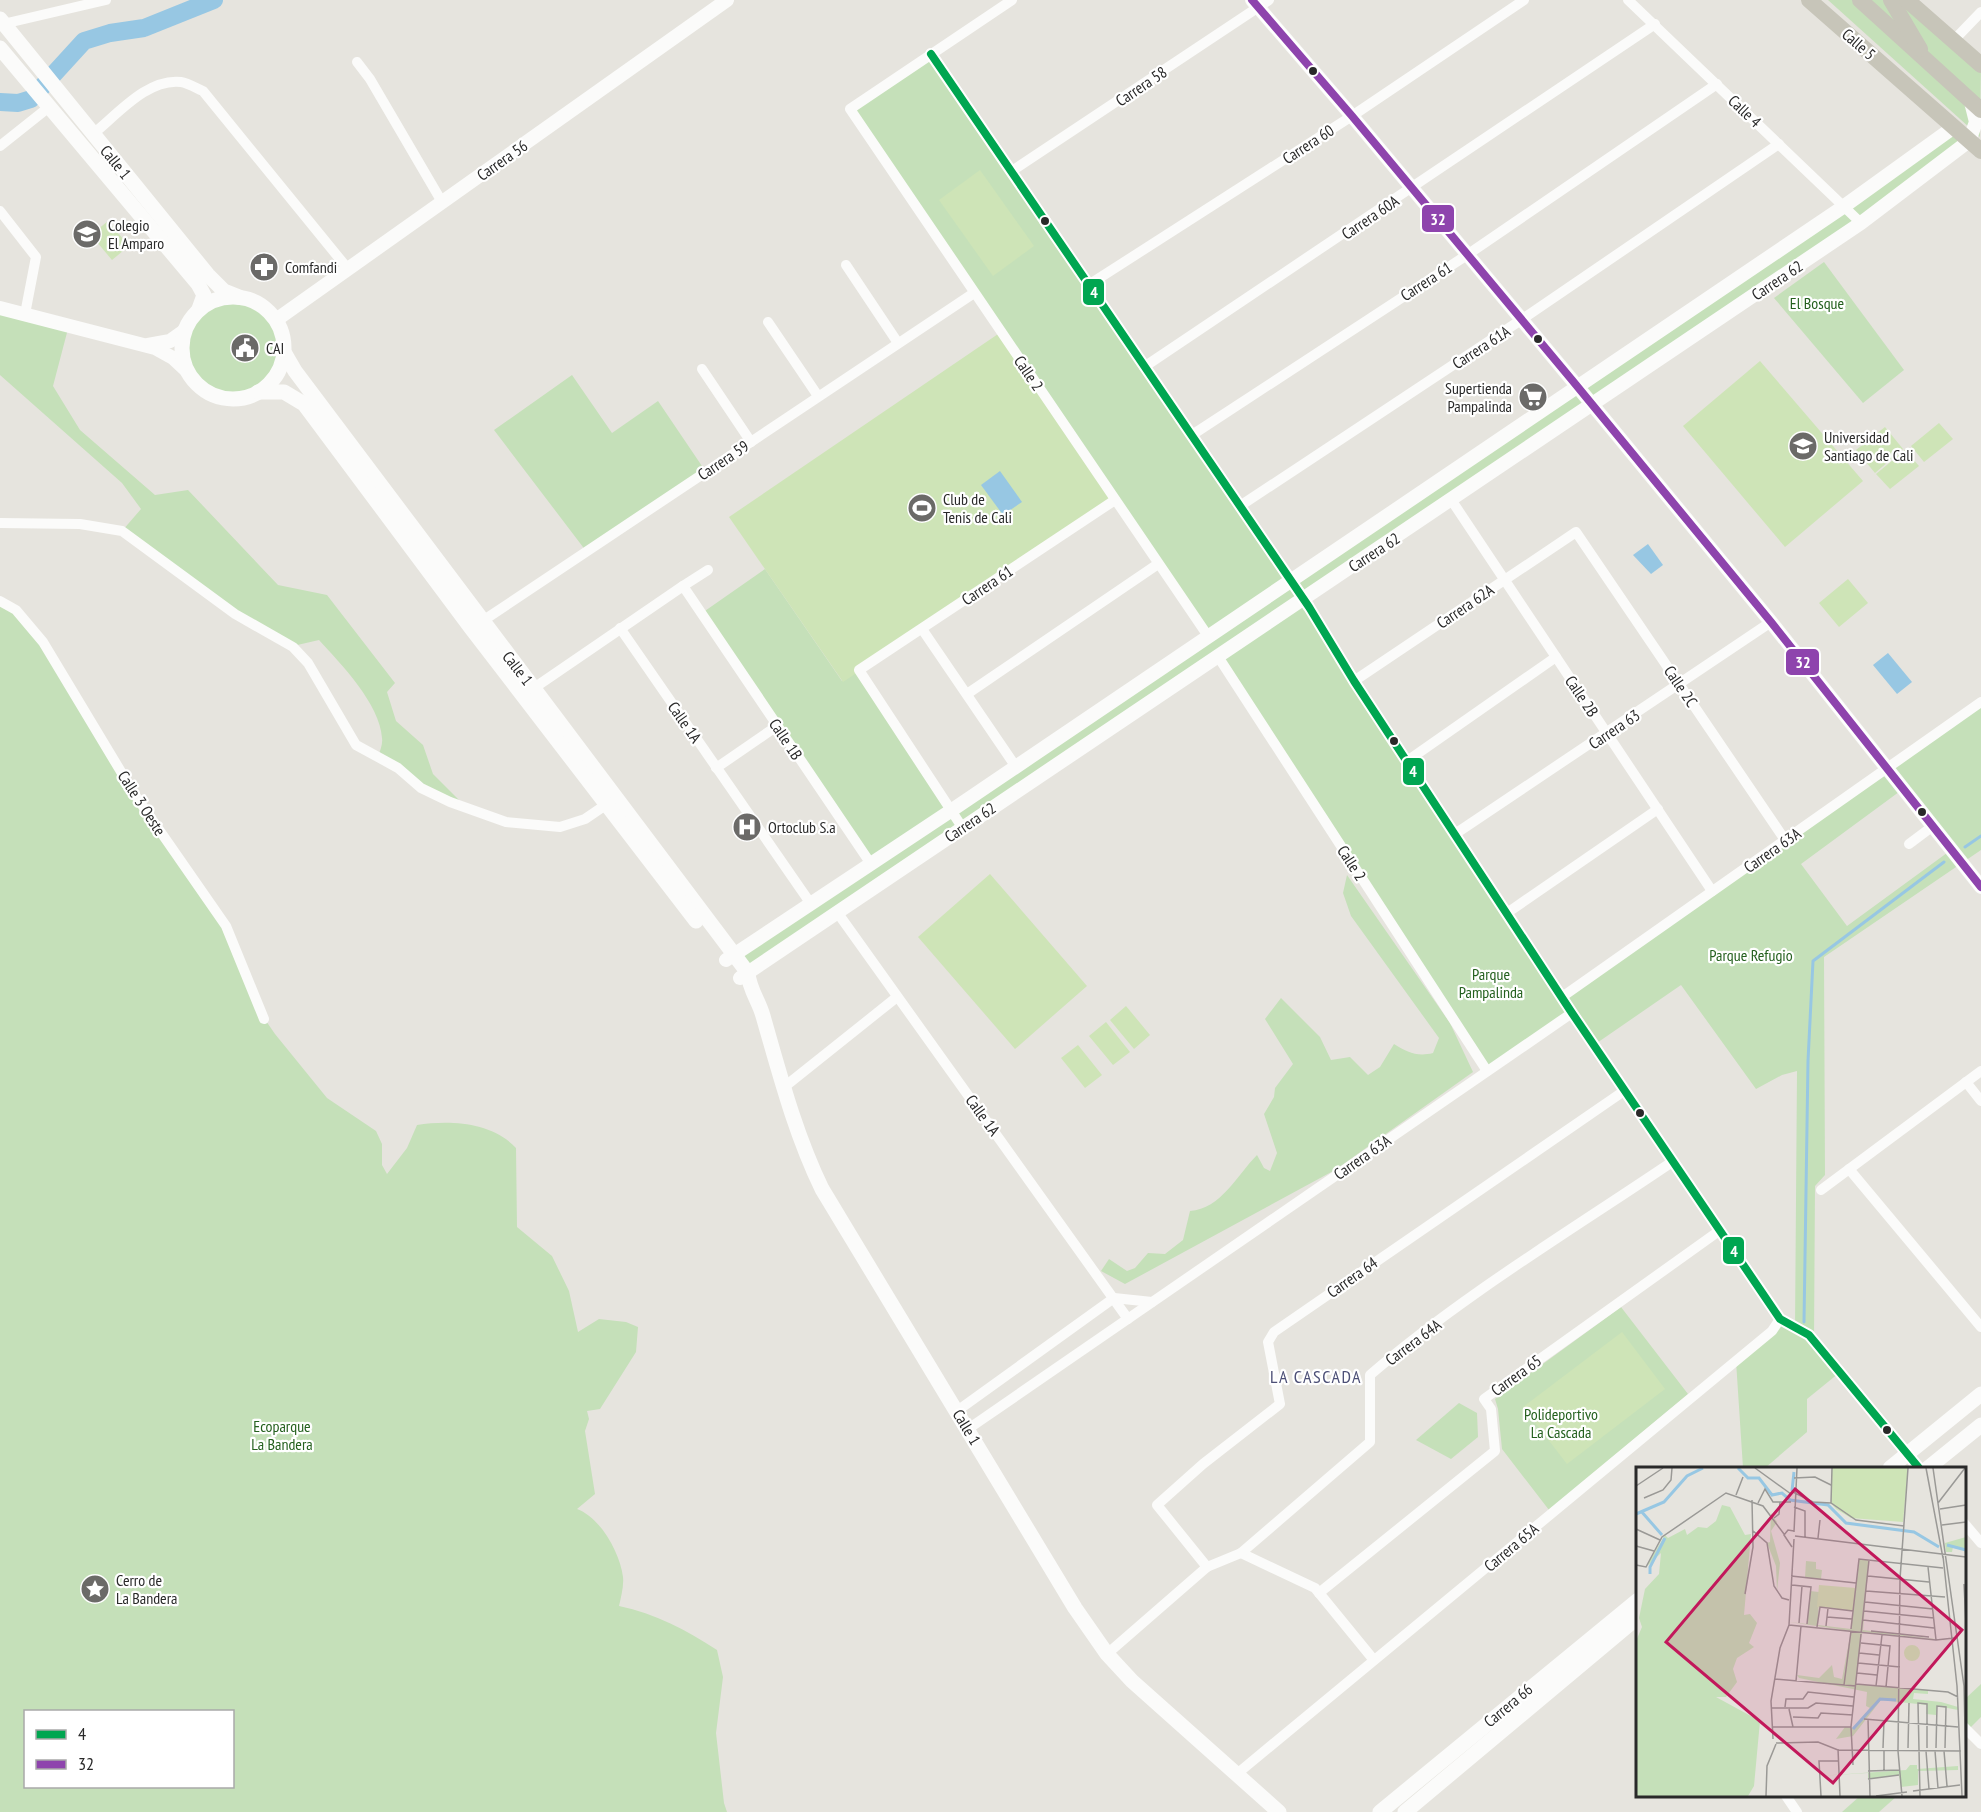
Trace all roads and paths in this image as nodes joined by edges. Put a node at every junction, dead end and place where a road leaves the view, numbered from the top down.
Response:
1 (106, 0) edge
2 (727, 0) edge
3 (1012, 0) edge
4 (1524, 0) edge
5 (1628, 0) edge
6 (1809, 0) edge
7 (1821, 0) edge
8 (1860, 0) edge
9 (1892, 0) edge
10 (1907, 0) edge
11 (1260, 3) edge
12 (1981, 12) edge
13 (2, 21) edge
14 (1654, 24) junction
15 (1954, 40) junction
16 (19, 44) junction
17 (2, 52) edge
18 (931, 54) junction
19 (357, 62) dead end
20 (1930, 65) junction
21 (1981, 66) edge
22 (1717, 84) junction
23 (1909, 87) junction
24 (46, 103) junction
25 (1976, 106) edge
26 (1352, 116) junction
27 (1954, 127) junction
28 (93, 134) junction
29 (1779, 144) junction
30 (0, 146) edge
31 (1975, 146) edge
32 (1012, 171) junction
33 (1414, 189) junction
34 (442, 202) junction
35 (1843, 207) junction
36 (0, 211) edge
37 (1860, 223) junction
38 (1467, 255) junction
39 (846, 265) dead end
40 (348, 269) junction
41 (1090, 284) junction
42 (974, 293) junction
43 (239, 297) junction
44 (0, 308) edge
45 (199, 309) junction
46 (24, 314) junction
47 (276, 320) junction
48 (1521, 320) junction
49 (768, 322) dead end
50 (184, 331) junction
51 (898, 343) junction
52 (146, 345) junction
53 (284, 352) junction
54 (1144, 367) junction
55 (702, 369) dead end
56 (188, 372) junction
57 (1577, 386) junction
58 (258, 392) junction
59 (818, 396) junction
60 (1593, 406) junction
61 (1192, 435) junction
62 (751, 442) junction
63 (1115, 500) junction
64 (1452, 501) junction
65 (1240, 506) junction
66 (0, 523) edge
67 (1576, 532) joint
68 (1158, 564) junction
69 (708, 570) dead end
70 (1291, 580) junction
71 (1505, 580) junction
72 (683, 586) junction
73 (1303, 599) junction
74 (0, 601) edge
75 (1771, 622) junction
76 (476, 625) junction
77 (620, 628) junction
78 (922, 629) junction
79 (1208, 636) junction
80 (1217, 655) junction
81 (1556, 657) junction
82 (1354, 681) junction
83 (1679, 684) junction
84 (534, 688) junction
85 (967, 694) junction
86 (1981, 702) edge
87 (1107, 704) junction
88 (1119, 722) junction
89 (777, 726) junction
90 (1607, 734) junction
91 (1407, 761) junction
92 (1016, 767) junction
93 (716, 768) junction
94 (1887, 769) junction
95 (607, 804) junction
96 (1658, 809) junction
97 (952, 810) junction
98 (1933, 826) junction
99 (962, 827) junction
100 (1455, 834) junction
101 (1785, 840) junction
102 (1909, 844) dead end
103 (872, 864) junction
104 (1981, 886) edge
105 (1713, 891) junction
106 (811, 904) junction
107 (837, 912) junction
108 (1507, 913) junction
109 (730, 957) junction
110 (745, 979) junction
111 (897, 996) junction
112 (1562, 997) junction
113 (1572, 1013) junction
114 (264, 1018) dead end
115 (1487, 1071) junction
116 (1981, 1071) edge
117 (1966, 1082) junction
118 (783, 1088) junction
119 (1624, 1091) junction
120 (1981, 1101) edge
121 (1672, 1162) junction
122 (1849, 1169) junction
123 (1821, 1190) dead end
124 (1719, 1231) junction
125 (1114, 1298) junction
126 (1152, 1302) junction
127 (1128, 1319) junction
128 (1780, 1319) junction
129 (1981, 1327) edge
130 (1981, 1394) edge
131 (957, 1411) junction
132 (1981, 1425) edge
133 (968, 1429) junction
134 (1908, 1455) junction
135 (1891, 1467) edge
136 (1918, 1467) edge
137 (1929, 1467) edge
138 (1966, 1524) edge
139 (1981, 1543) edge
140 (1241, 1553) junction
141 (1207, 1568) junction
142 (1319, 1593) junction
143 (1636, 1602) edge
144 (1636, 1619) edge
145 (1107, 1654) junction
146 (1373, 1659) junction
147 (1966, 1728) edge
148 (1981, 1744) edge
149 (1238, 1773) junction
150 (1787, 1797) edge
151 (1277, 1811) edge
152 (1380, 1812) edge
153 (1406, 1812) edge
154 (1797, 1812) edge

1 - 13 street
2 - 34 street, Carrera 56
3 - 18 street
4 - 26 street, Carrera 60
5 - 14 street, Calle 4
6 - 23 main road, Calle 5
7 - 23 main road, Calle 5
8 - 20 main road
9 - 20 main road
10 - 15 main road
11 - 26 street
11 - 32 street, Carrera 58
12 - 15 street
13 - 16 main road, Calle 1
14 - 22 street, Calle 4
14 - 33 street, Carrera 60A
15 - 21 main road
16 - 17 main road
16 - 28 main road, Calle 1
17 - 24 main road, Calle 1
18 - 32 street
18 - 42 street, Calle 2
19 - 34 street
20 - 25 main road
22 - 29 street, Calle 4
22 - 38 street, Carrera 61
23 - 27 main road, Calle 5
24 - 30 street
24 - 45 main road, Calle 1
25 - 31 street
26 - 33 street
26 - 41 street, Carrera 60
27 - 31 main road, Calle 5
27 - 35 street, Carrera 62
28 - 40 street
28 - 43 main road, Calle 1
29 - 35 street, Calle 4
29 - 48 street, Carrera 61A
31 - 37 street, Carrera 62
32 - 41 street
33 - 38 street
33 - 54 street, Carrera 60A
34 - 40 street, Carrera 56
35 - 37 street, Calle 4
35 - 57 street, Carrera 62
36 - 46 street
37 - 60 street, Carrera 62
38 - 48 street
38 - 61 street, Carrera 61
39 - 51 street
40 - 47 street, Carrera 56
41 - 54 street
42 - 51 street, Carrera 59
42 - 63 street, Calle 2
43 - 45 main road
43 - 47 main road
44 - 46 street
45 - 50 main road
46 - 52 street
47 - 53 main road
48 - 57 street
48 - 65 street, Carrera 61A
49 - 59 street
50 - 52 street
50 - 56 main road
51 - 59 street, Carrera 59
52 - 56 street
53 - 58 main road
53 - 76 main road, Calle 1
54 - 61 street
55 - 62 street
56 - 58 main road
57 - 60 street
57 - 70 street, Carrera 62
58 - 76 main road, Calle 1
59 - 62 street, Carrera 59
60 - 64 street, Carrera 62
60 - 75 street
61 - 65 street
62 - 76 street, Carrera 59
63 - 68 street, Calle 2
63 - 78 street, Carrera 61
64 - 71 street, Calle 2B
64 - 73 street, Carrera 62
65 - 70 street
66 - 95 street
67 - 71 street, Carrera 62A
67 - 83 street, Calle 2C
68 - 79 street, Calle 2
68 - 85 street
69 - 72 street
70 - 73 street
70 - 79 street, Carrera 62
71 - 81 street, Calle 2B
71 - 82 street, Carrera 62A
72 - 77 street
72 - 89 street, Calle 1B
73 - 80 street, Carrera 62
73 - 82 street
74 - 114 street, Calle 3 Oeste
75 - 83 street, Carrera 63
75 - 94 street
76 - 84 main road, Calle 1
76 - 95 main road, Calle 1
77 - 84 street
77 - 93 street, Calle 1A
78 - 85 street
78 - 97 street, Carrera 61
79 - 87 street, Carrera 62
80 - 88 street, Carrera 62
80 - 115 street, Calle 2
81 - 90 street, Calle 2B
81 - 91 street
82 - 91 street
83 - 90 street, Carrera 63
83 - 101 street, Calle 2C
84 - 109 main road, Calle 1
85 - 92 street
86 - 94 street, Carrera 63A
87 - 88 street
87 - 92 street, Carrera 62
88 - 99 street, Carrera 62
89 - 93 street
89 - 103 street, Calle 1B
90 - 96 street, Calle 2B
90 - 100 street, Carrera 63
91 - 100 street
92 - 97 street, Carrera 62
93 - 106 street, Calle 1A
94 - 98 street
94 - 101 street, Carrera 63A
95 - 109 main road, Calle 1
96 - 105 street, Calle 2B
96 - 108 street
97 - 99 street
97 - 103 street, Carrera 62
98 - 102 street
98 - 104 street
99 - 107 street, Carrera 62
100 - 108 street
101 - 105 street, Carrera 63A
103 - 106 street, Carrera 62
105 - 112 street, Carrera 63A
106 - 109 street, Carrera 62
107 - 110 street, Carrera 62
107 - 111 street, Calle 1A
108 - 112 street
109 - 110 main road, Calle 1
110 - 118 main road, Calle 1
111 - 118 street
111 - 125 street, Calle 1A
112 - 113 street
113 - 115 street, Carrera 63A
113 - 119 street
115 - 126 street, Carrera 63A
116 - 117 street
117 - 120 street
117 - 122 street
118 - 131 main road, Calle 1
119 - 121 street
119 - 141 street, Carrera 64
121 - 124 street
121 - 140 street, Carrera 64A
122 - 123 street
122 - 129 street
124 - 128 street
124 - 142 street, Carrera 65
125 - 126 street
125 - 127 street, Calle 1A
125 - 131 street
126 - 127 street, Carrera 63A
127 - 133 street, Carrera 63A
128 - 134 street
128 - 146 street, Carrera 65A
130 - 134 main road
131 - 133 main road, Calle 1
132 - 137 main road
133 - 145 main road, Calle 1
134 - 135 main road
134 - 136 street
138 - 139 street
140 - 141 street, Carrera 64A
140 - 142 street
141 - 145 street, Carrera 64A
142 - 146 street
143 - 152 main road, Carrera 66
144 - 153 main road, Carrera 66
145 - 149 main road, Calle 1
146 - 149 street, Carrera 65A
147 - 148 street
149 - 151 main road, Calle 1
150 - 154 street

